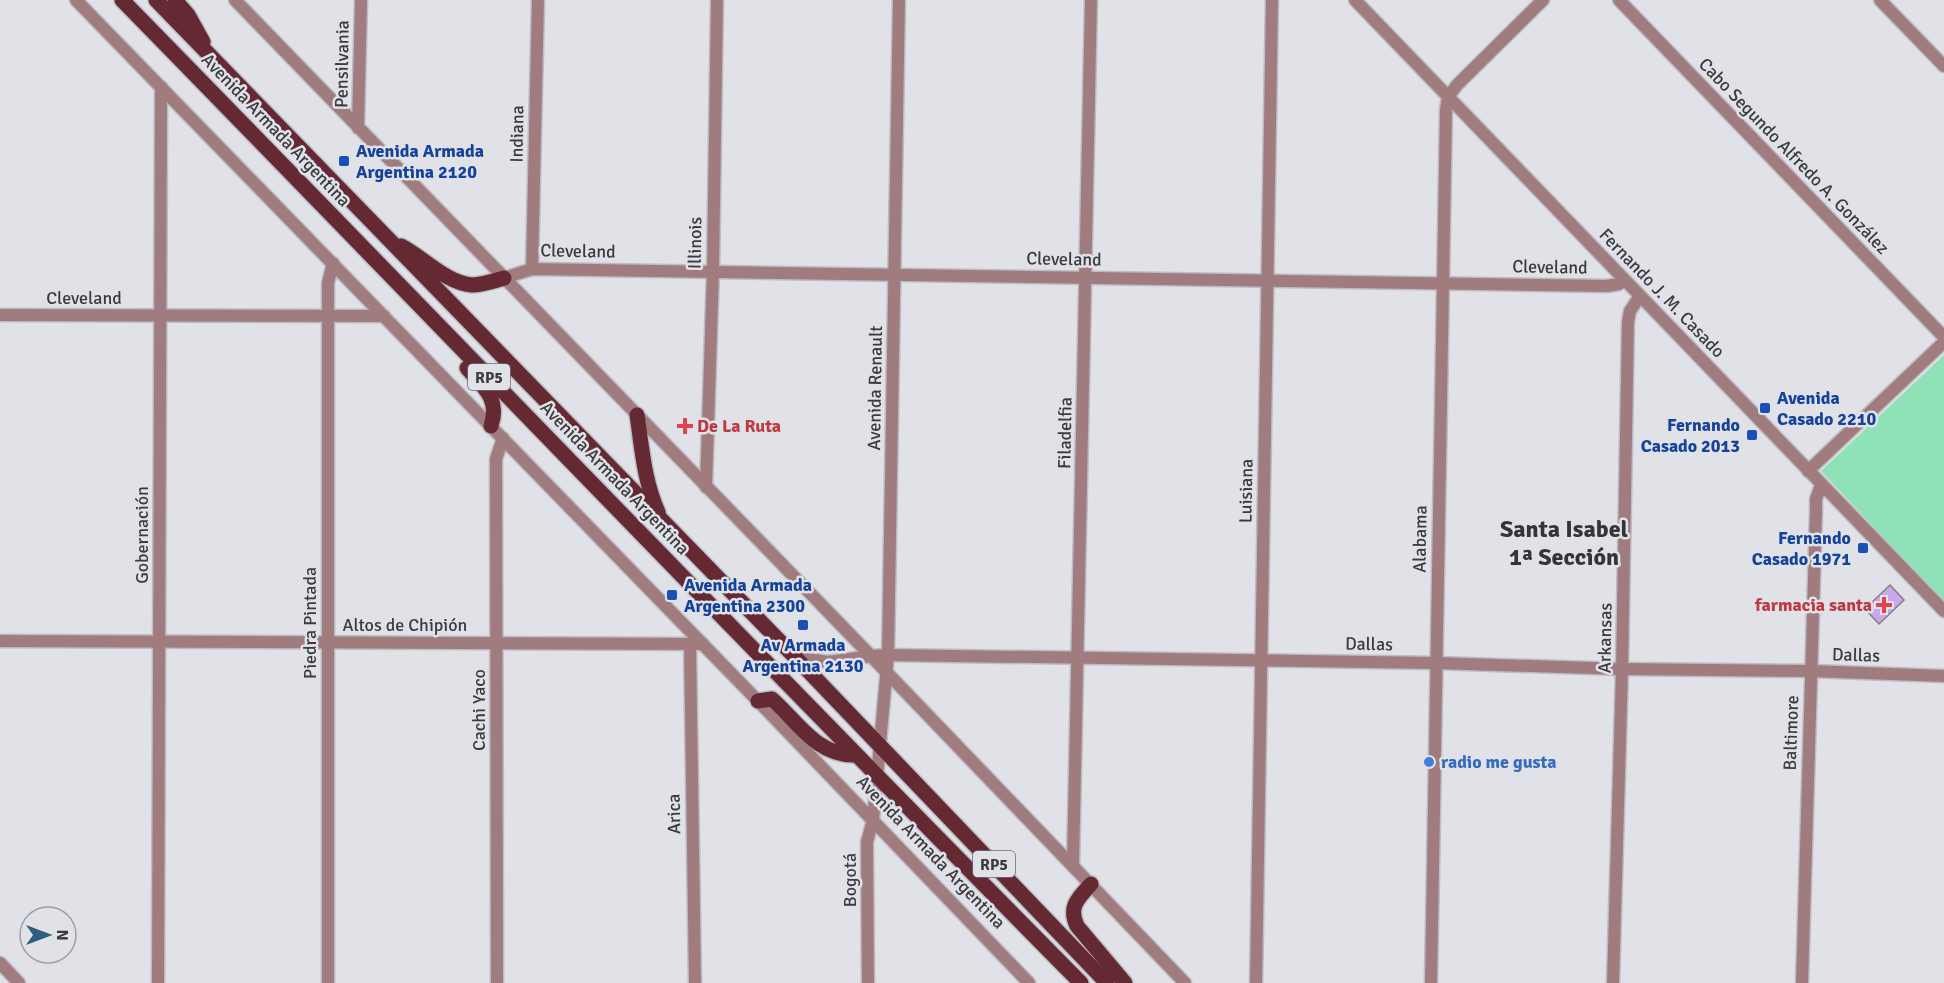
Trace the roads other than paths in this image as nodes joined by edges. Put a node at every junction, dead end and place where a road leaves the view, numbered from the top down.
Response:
1 (76, 0) edge
2 (122, 0) edge
3 (156, 0) edge
4 (176, 0) edge
5 (235, 0) edge
6 (361, 0) edge
7 (538, 0) edge
8 (717, 0) edge
9 (899, 0) edge
10 (1091, 0) edge
11 (1272, 0) edge
12 (1355, 0) edge
13 (1543, 0) edge
14 (1619, 0) edge
15 (1880, 0) edge
16 (211, 58) junction
17 (1944, 66) edge
18 (161, 87) junction
19 (1448, 97) junction
20 (358, 128) junction
21 (387, 239) junction
22 (333, 263) junction
23 (532, 269) junction
24 (713, 271) junction
25 (895, 274) junction
26 (1085, 277) junction
27 (504, 279) junction
28 (1268, 280) junction
29 (1623, 280) junction
30 (1444, 282) junction
31 (402, 286) junction
32 (1640, 296) junction
33 (0, 315) edge
34 (161, 316) junction
35 (329, 316) junction
36 (384, 316) junction
37 (1944, 339) edge
38 (637, 415) junction
39 (491, 426) junction
40 (502, 438) junction
41 (1808, 471) junction
42 (1821, 485) junction
43 (706, 487) junction
44 (663, 523) junction
45 (1944, 611) edge
46 (0, 641) edge
47 (159, 642) junction
48 (328, 642) junction
49 (498, 643) junction
50 (696, 644) junction
51 (888, 655) junction
52 (871, 656) junction
53 (795, 657) junction
54 (1078, 658) junction
55 (1261, 660) junction
56 (1436, 663) junction
57 (1622, 669) junction
58 (1811, 671) junction
59 (886, 672) junction
60 (1944, 676) edge
61 (758, 701) junction
62 (880, 746) junction
63 (855, 755) junction
64 (877, 777) junction
65 (873, 820) junction
66 (1074, 866) junction
67 (1091, 884) junction
68 (0, 963) edge
69 (19, 983) edge
70 (158, 983) edge
71 (328, 983) edge
72 (497, 983) edge
73 (695, 983) edge
74 (868, 983) edge
75 (1029, 983) edge
76 (1081, 983) edge
77 (1107, 983) edge
78 (1125, 983) edge
79 (1185, 983) edge
80 (1256, 983) edge
81 (1431, 983) edge
82 (1613, 983) edge
83 (1802, 983) edge

1 - 18 street, Avenida Armada Argentina
2 - 31 main road, Avenida Armada Argentina / RP5
3 - 16 main road, Avenida Armada Argentina / RP5
4 - 16 main road
5 - 20 street
6 - 20 street, Pensilvania
7 - 23 street, Indiana
8 - 24 street, Illinois
9 - 25 street, Avenida Renault
10 - 26 street, Filadelfia
11 - 28 street, Luisiana
12 - 19 street, Fernando J. M. Casado
13 - 19 street
14 - 37 street, Cabo Segundo Alfredo A. González
15 - 17 street
16 - 21 main road, Avenida Armada Argentina / RP5
18 - 22 street, Avenida Armada Argentina
18 - 34 street, Gobernación
19 - 29 street, Fernando J. M. Casado
19 - 30 street, Alabama
20 - 27 street
21 - 27 main road
21 - 44 main road, Avenida Armada Argentina / RP5
22 - 35 street, Piedra Pintada
22 - 36 street, Avenida Armada Argentina
23 - 24 street, Cleveland
23 - 27 street, Cleveland
24 - 25 street, Cleveland
24 - 43 street, Illinois
25 - 26 street, Cleveland
25 - 51 street, Avenida Renault
26 - 28 street, Cleveland
26 - 54 street, Filadelfia
27 - 38 street
28 - 30 street, Cleveland
28 - 55 street, Luisiana
29 - 30 street, Cleveland
29 - 32 street, Fernando J. M. Casado
30 - 56 street, Alabama
31 - 39 main road
31 - 63 main road, Avenida Armada Argentina / RP5
32 - 41 street, Fernando J. M. Casado
32 - 57 street, Arkansas
33 - 34 street, Cleveland
34 - 35 street, Cleveland
34 - 47 street, Gobernación
35 - 36 street, Cleveland
35 - 48 street, Piedra Pintada
36 - 39 street, Avenida Armada Argentina
37 - 41 street
38 - 43 street
38 - 44 main road
39 - 40 street, Avenida Armada Argentina
40 - 49 street, Cachi Yaco
40 - 50 street, Avenida Armada Argentina
41 - 42 street, Fernando J. M. Casado
42 - 45 street, Fernando J. M. Casado
42 - 58 street, Baltimore
43 - 52 street
44 - 53 main road, Avenida Armada Argentina / RP5
46 - 47 street, Altos de Chipión
47 - 48 street, Altos de Chipión
47 - 70 street, Gobernación
48 - 49 street, Altos de Chipión
48 - 71 street, Piedra Pintada
49 - 50 street, Altos de Chipión
49 - 72 street, Cachi Yaco
50 - 61 street, Avenida Armada Argentina
50 - 73 street, Arica
51 - 52 street, Dallas
51 - 54 street, Dallas
51 - 59 street, Avenida Renault
52 - 53 street, Dallas
52 - 59 street
53 - 62 main road, Avenida Armada Argentina / RP5
54 - 55 street, Dallas
54 - 66 street, Filadelfia
55 - 56 street, Dallas
55 - 80 street, Luisiana
56 - 57 street, Dallas
56 - 81 street, Alabama
57 - 58 street, Dallas
57 - 82 street, Arkansas
58 - 60 street, Dallas
58 - 83 street, Baltimore
59 - 62 street, Avenida Renault
59 - 66 street
61 - 63 main road
61 - 65 street, Avenida Armada Argentina
62 - 64 street, Avenida Renault
62 - 77 main road, Avenida Armada Argentina / RP5
63 - 64 main road, Avenida Armada Argentina / RP5
64 - 65 street, Bogotá
64 - 76 main road, Avenida Armada Argentina / RP5
65 - 74 street, Bogotá
65 - 75 street, Avenida Armada Argentina
66 - 67 street
67 - 78 main road
67 - 79 street
68 - 69 street

